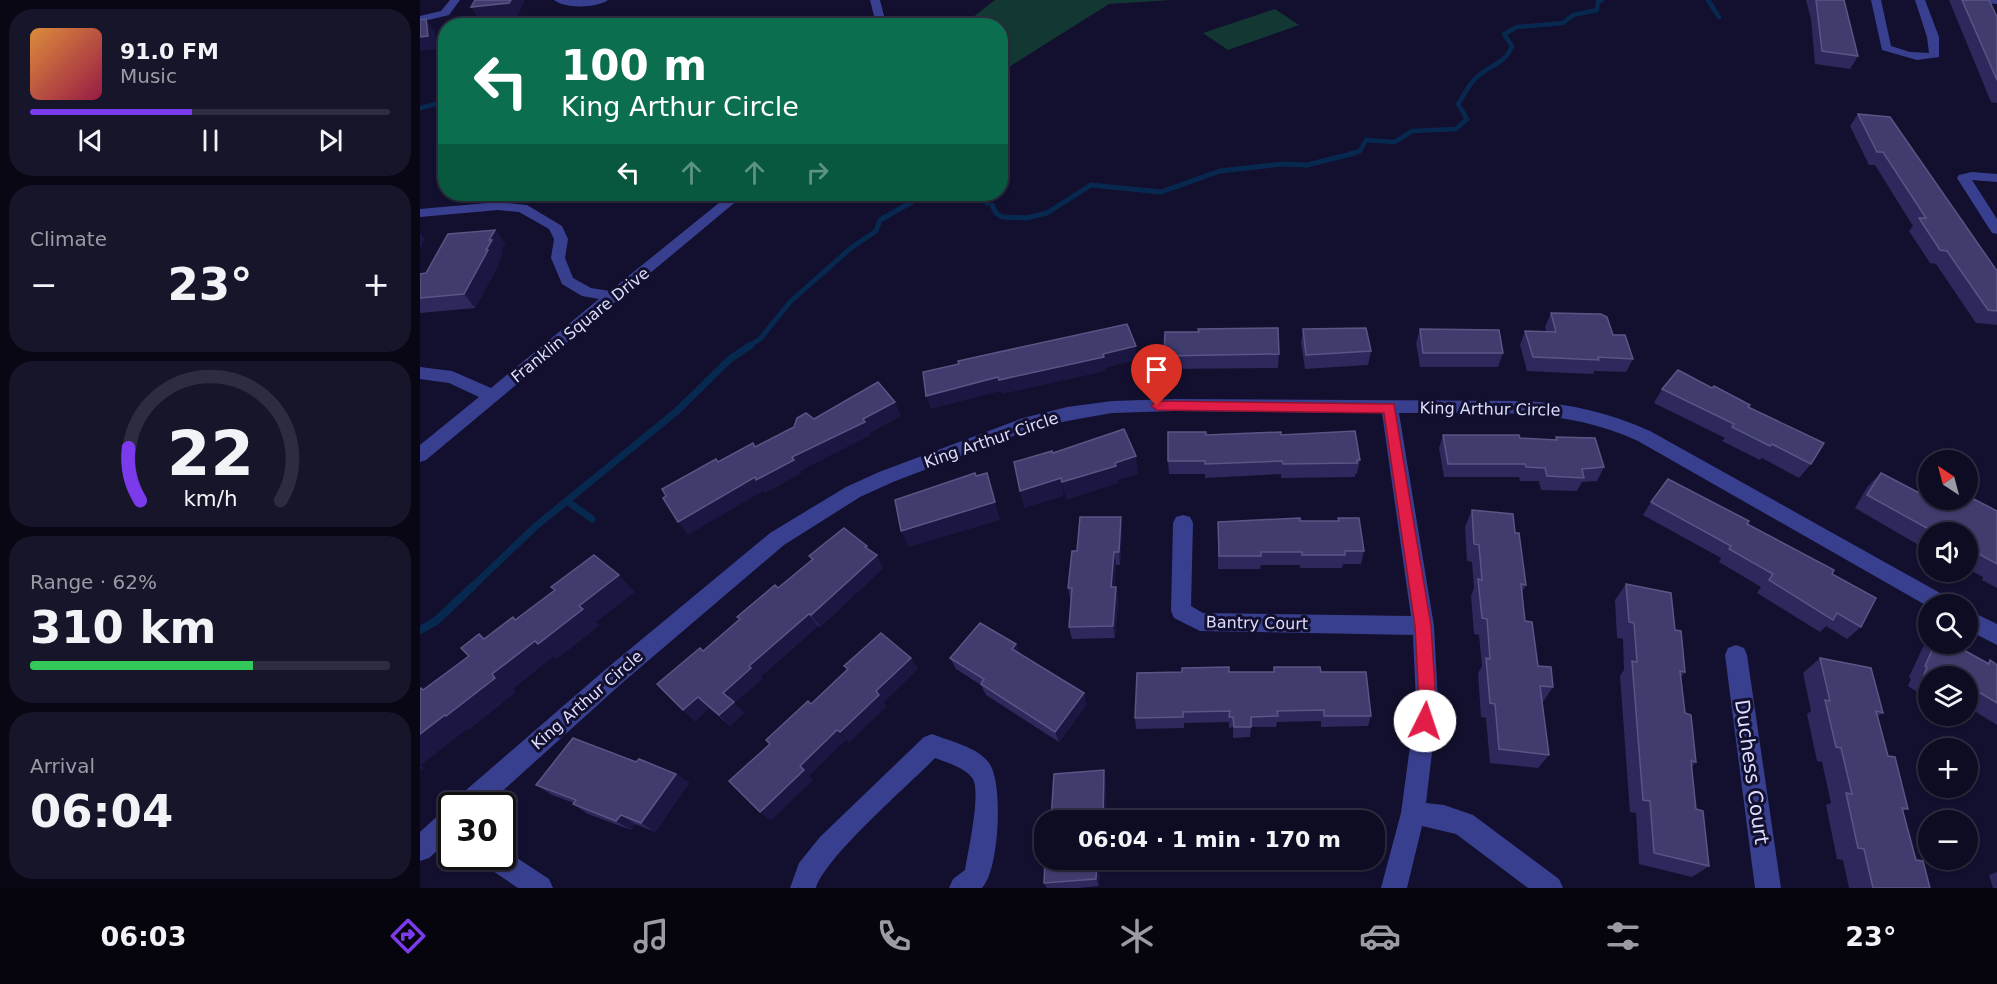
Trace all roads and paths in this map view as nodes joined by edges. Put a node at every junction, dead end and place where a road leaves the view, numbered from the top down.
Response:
1 (455, 0) edge
2 (559, 0) edge
3 (603, 0) edge
4 (875, 0) edge
5 (1876, 0) edge
6 (1920, 0) edge
7 (1984, 0) edge
8 (1997, 1) edge
9 (879, 18) edge
10 (420, 19) edge
11 (1997, 178) edge
12 (730, 201) edge
13 (420, 213) edge
14 (1997, 230) edge
15 (614, 297) junction
16 (420, 373) edge
17 (493, 396) junction
18 (1389, 408) junction
19 (420, 455) edge
20 (1183, 523) dead end
21 (1924, 594) edge
22 (1978, 625) edge
23 (1423, 626) junction
24 (1997, 636) edge
25 (1736, 655) dead end
26 (483, 792) edge
27 (1413, 813) junction
28 (438, 835) edge
29 (420, 849) edge
30 (514, 870) edge
31 (540, 888) edge
32 (803, 888) edge
33 (962, 888) edge
34 (1394, 888) edge
35 (1550, 888) edge
36 (1768, 888) edge

1 - 10 street
2 - 3 street
4 - 9 street
5 - 6 street
7 - 8 street
11 - 14 street
12 - 15 street, Franklin Square Drive
13 - 15 street
15 - 17 street, Franklin Square Drive
16 - 17 street
17 - 19 street, Franklin Square Drive
18 - 21 street, King Arthur Circle
18 - 23 street
18 - 26 street, King Arthur Circle
20 - 23 street, Bantry Court
22 - 24 street
23 - 27 street
25 - 36 street, Duchess Court
27 - 34 street
27 - 35 street
28 - 29 street
30 - 31 street
32 - 33 street

